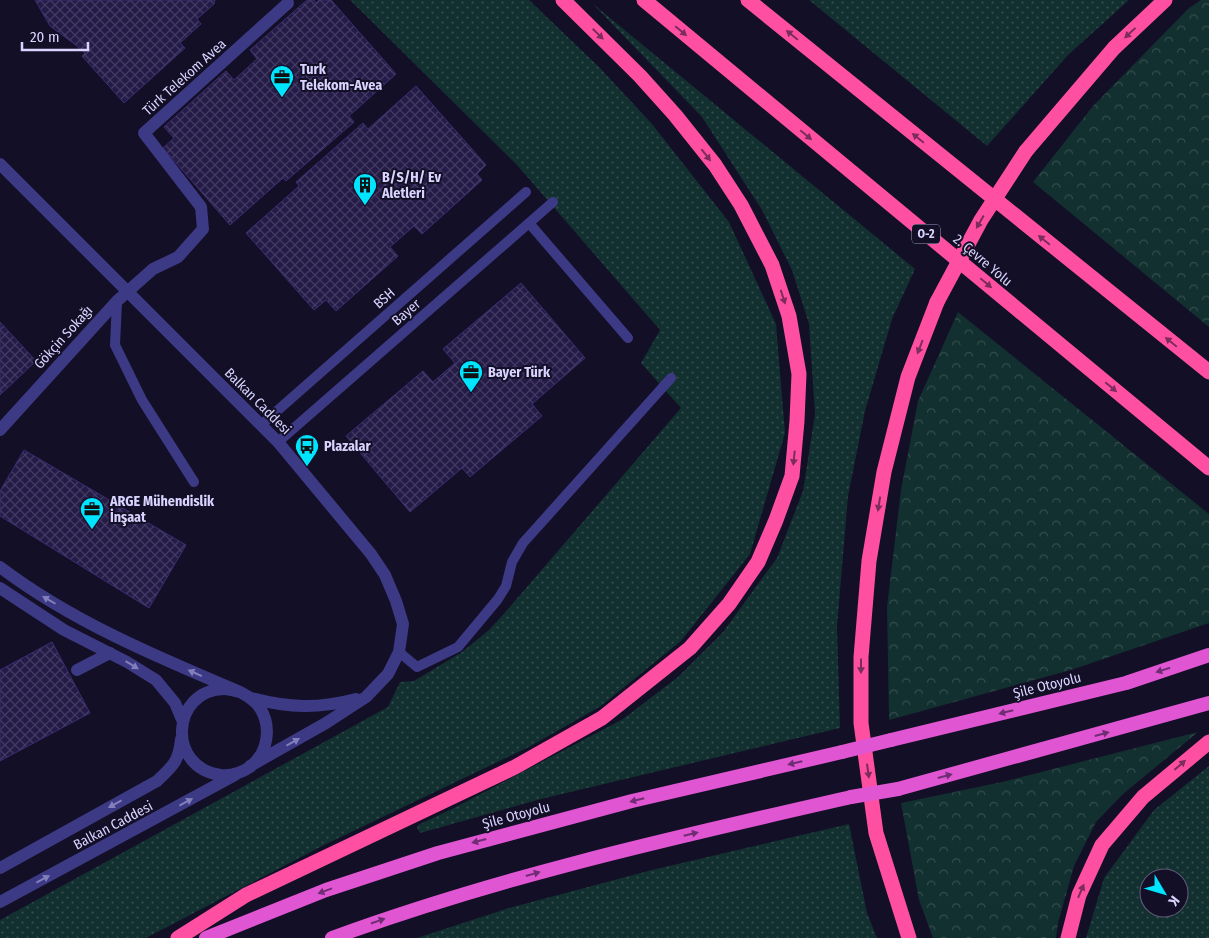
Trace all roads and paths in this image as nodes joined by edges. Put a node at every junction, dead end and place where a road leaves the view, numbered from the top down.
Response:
1 (563, 0) edge
2 (644, 0) edge
3 (748, 0) edge
4 (1165, 0) edge
5 (288, 3) dead end
6 (0, 164) edge
7 (526, 192) dead end
8 (553, 202) dead end
9 (529, 223) junction
10 (153, 269) joint
11 (127, 291) junction
12 (117, 301) junction
13 (628, 338) dead end
14 (1209, 372) edge
15 (671, 378) dead end
16 (261, 425) junction
17 (0, 430) edge
18 (278, 442) junction
19 (1209, 468) edge
20 (194, 482) dead end
21 (0, 566) edge
22 (0, 588) edge
23 (399, 652) junction
24 (110, 653) junction
25 (1209, 655) edge
26 (77, 670) dead end
27 (245, 695) junction
28 (366, 697) junction
29 (1209, 703) edge
30 (183, 722) junction
31 (182, 736) junction
32 (1209, 742) edge
33 (245, 770) junction
34 (0, 868) edge
35 (0, 902) edge
36 (178, 938) edge
37 (206, 938) edge
38 (332, 938) edge
39 (909, 938) edge
40 (1068, 938) edge

1 -> 36 highway
2 -> 19 highway, 2. Çevre Yolu / O-2
14 -> 3 highway
4 -> 39 highway, bridge
5 - 10 street, Türk Telekom Avea
6 - 11 street, Balkan Caddesi
7 - 16 lane, BSH
8 - 9 lane, Bayer
9 - 13 lane
9 - 18 lane, Bayer
10 - 11 street, Gökçin Sokağı
11 - 12 street, Gökçin Sokağı
11 - 16 street, Balkan Caddesi
12 - 17 street, Gökçin Sokağı
12 - 20 lane
15 - 23 lane
16 - 18 street, Balkan Caddesi
18 - 23 street, Balkan Caddesi
27 -> 21 street
22 - 24 street
23 - 28 street, Balkan Caddesi
24 - 26 street
24 -> 30 street
25 -> 37 highway, Şile Otoyolu, bridge
27 - 28 street
27 - 30 street
27 - 33 street
33 -> 28 street, Balkan Caddesi
38 -> 29 highway, bridge
30 - 31 street
31 - 33 street
31 -> 34 street, Balkan Caddesi
40 -> 32 highway
35 -> 33 street, Balkan Caddesi

